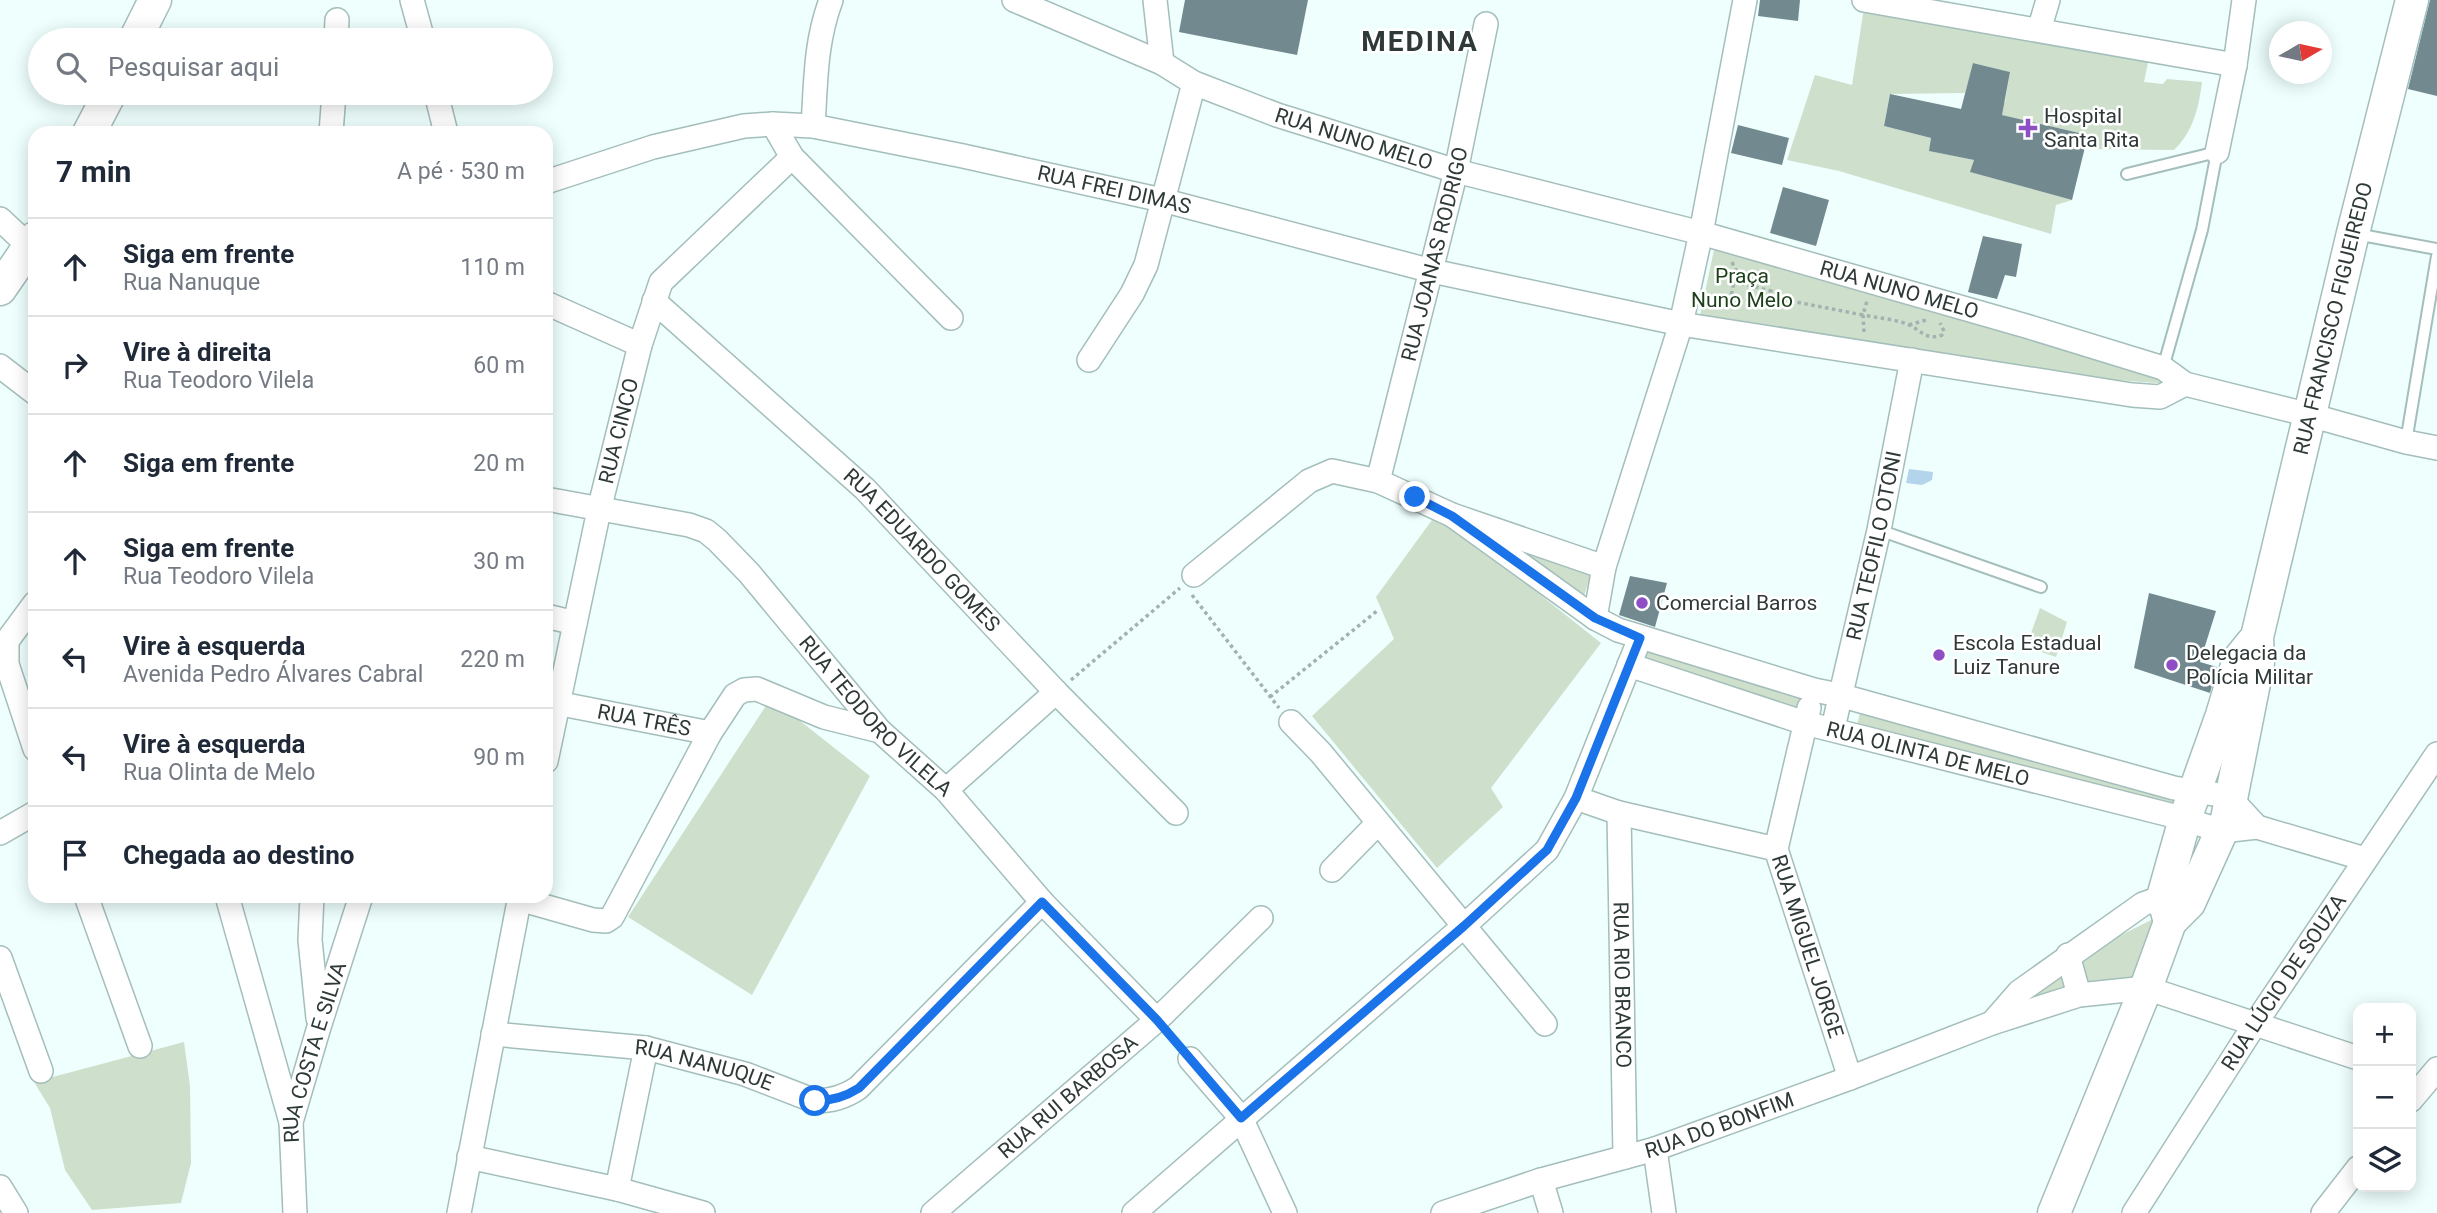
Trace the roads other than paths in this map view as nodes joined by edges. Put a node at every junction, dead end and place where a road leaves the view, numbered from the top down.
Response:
1 (155, 0) edge
2 (412, 0) edge
3 (831, 0) edge
4 (1014, 0) edge
5 (1155, 0) edge
6 (1745, 0) edge
7 (1864, 0) edge
8 (2048, 0) edge
9 (2244, 0) edge
10 (2412, 0) edge
11 (1911, 4) edge
12 (1486, 24) dead end
13 (141, 28) edge
14 (420, 28) edge
15 (2039, 30) junction
16 (1162, 63) junction
17 (2235, 65) junction
18 (1194, 83) junction
19 (104, 105) edge
20 (333, 105) edge
21 (439, 105) edge
22 (773, 124) junction
23 (93, 126) edge
24 (332, 126) edge
25 (444, 126) edge
26 (813, 126) junction
27 (2217, 152) junction
28 (792, 157) junction
29 (1456, 171) junction
30 (2127, 174) dead end
31 (553, 180) edge
32 (1162, 200) junction
33 (0, 219) edge
34 (1701, 233) junction
35 (2353, 233) junction
36 (28, 239) edge
37 (2437, 249) edge
38 (28, 250) edge
39 (2437, 256) edge
40 (1432, 271) junction
41 (0, 289) edge
42 (654, 301) junction
43 (553, 306) edge
44 (951, 318) dead end
45 (1681, 324) junction
46 (640, 345) junction
47 (1089, 360) dead end
48 (1912, 360) junction
49 (0, 366) edge
50 (2163, 368) junction
51 (2185, 384) junction
52 (28, 388) edge
53 (2310, 415) junction
54 (2406, 442) junction
55 (2437, 448) edge
56 (1378, 481) junction
57 (553, 500) edge
58 (600, 510) junction
59 (1452, 516) junction
60 (1879, 530) junction
61 (1604, 566) junction
62 (1190, 585) road end
63 (2041, 587) dead end
64 (28, 612) edge
65 (553, 618) edge
66 (1595, 618) junction
67 (575, 623) junction
68 (2257, 637) junction
69 (1640, 638) junction
70 (1629, 665) junction
71 (1814, 690) junction
72 (1056, 692) junction
73 (1839, 695) junction
74 (553, 700) edge
75 (553, 703) edge
76 (1292, 722) dead end
77 (1805, 723) junction
78 (28, 728) edge
79 (1833, 728) junction
80 (880, 731) junction
81 (710, 733) junction
82 (2437, 754) edge
83 (946, 790) junction
84 (1576, 798) junction
85 (2232, 800) junction
86 (2191, 805) junction
87 (1176, 813) dead end
88 (1619, 813) junction
89 (28, 817) edge
90 (1377, 824) junction
91 (2257, 827) junction
92 (2222, 831) junction
93 (0, 833) edge
94 (1776, 849) junction
95 (2365, 859) junction
96 (1332, 870) dead end
97 (1042, 902) junction
98 (89, 903) edge
99 (229, 903) edge
100 (312, 903) edge
101 (359, 903) edge
102 (518, 903) edge
103 (536, 903) edge
104 (2174, 907) junction
105 (1261, 918) dead end
106 (1464, 926) junction
107 (310, 940) junction
108 (347, 940) junction
109 (2068, 955) junction
110 (0, 958) edge
111 (2146, 988) junction
112 (2079, 995) junction
113 (1157, 1020) junction
114 (1992, 1023) junction
115 (1545, 1024) dead end
116 (2255, 1024) junction
117 (319, 1027) junction
118 (493, 1034) junction
119 (140, 1046) dead end
120 (646, 1048) junction
121 (2353, 1056) edge
122 (1190, 1059) dead end
123 (41, 1071) dead end
124 (1850, 1078) junction
125 (2428, 1078) edge
126 (2416, 1094) edge
127 (1241, 1118) junction
128 (291, 1122) junction
129 (1655, 1149) junction
130 (469, 1157) junction
131 (1625, 1157) junction
132 (2353, 1174) edge
133 (1541, 1180) junction
134 (0, 1187) edge
135 (617, 1189) junction
136 (16, 1213) edge
137 (295, 1213) edge
138 (459, 1213) edge
139 (703, 1213) edge
140 (933, 1213) edge
141 (1134, 1213) edge
142 (1285, 1213) edge
143 (1443, 1213) edge
144 (1551, 1213) edge
145 (1664, 1213) edge
146 (2053, 1213) edge
147 (2134, 1213) edge
148 (2323, 1213) edge

1 - 13 street
2 - 14 street
3 - 26 street
4 - 16 street, RUA NUNO MELO
5 - 16 street
6 - 34 street
7 - 11 street
8 - 15 street
9 - 17 street
10 - 35 street, RUA FRANCISCO FIGUEIREDO
11 - 15 street
12 - 29 street, RUA JOANAS RODRIGO
15 - 17 street
16 - 18 street, RUA NUNO MELO
17 - 27 street
18 - 29 street, RUA NUNO MELO
18 - 32 street
19 - 23 street
20 - 24 street
21 - 25 street
22 - 26 street, RUA FREI DIMAS
22 - 28 street
22 - 31 street, RUA FREI DIMAS
26 - 32 street, RUA FREI DIMAS
27 - 30 lane
27 - 50 lane
28 - 42 street, RUA CINCO
28 - 44 street
29 - 34 street, RUA NUNO MELO
29 - 40 street, RUA JOANAS RODRIGO
32 - 40 street, RUA FREI DIMAS
32 - 47 street
33 - 36 street
34 - 45 street
34 - 50 street, RUA NUNO MELO
35 - 37 lane
35 - 53 street, RUA FRANCISCO FIGUEIREDO
38 - 41 street
39 - 54 lane
40 - 45 street, RUA FREI DIMAS
40 - 56 street, RUA JOANAS RODRIGO
42 - 46 street, RUA CINCO
42 - 72 street, RUA EDUARDO GOMES
43 - 46 street
45 - 48 street
45 - 61 street
46 - 58 street, RUA CINCO
48 - 51 street
48 - 60 street, RUA TEOFILO OTONI
49 - 52 street
50 - 51 street, RUA NUNO MELO
51 - 53 street, RUA NUNO MELO
53 - 54 street, RUA NUNO MELO
53 - 68 street, RUA FRANCISCO FIGUEIREDO
54 - 55 street, RUA NUNO MELO
56 - 59 street, RUA OLINTA DE MELO
56 - 62 street, RUA OLINTA DE MELO
57 - 58 street, RUA TEODORO VILELA
58 - 67 street, RUA CINCO
58 - 80 street, RUA TEODORO VILELA
59 - 61 street, RUA OLINTA DE MELO
59 - 66 street, RUA OLINTA DE MELO
60 - 63 lane
60 - 73 street, RUA TEOFILO OTONI
61 - 66 street
64 - 78 street
65 - 67 street
66 - 69 street, RUA OLINTA DE MELO
67 - 74 street, RUA CINCO
68 - 85 street, RUA FRANCISCO FIGUEIREDO
68 - 86 street, RUA FRANCISCO FIGUEIREDO
69 - 70 street
69 - 71 street, RUA OLINTA DE MELO
70 - 77 street, RUA OLINTA DE MELO
70 - 84 street
71 - 73 street, RUA OLINTA DE MELO
71 - 77 street, RUA MIGUEL JORGE
72 - 83 street
72 - 87 street, RUA EDUARDO GOMES
73 - 79 street, RUA TEOFILO OTONI
73 - 86 street, RUA OLINTA DE MELO
75 - 81 street, RUA TRÊS
76 - 90 street
77 - 79 street, RUA OLINTA DE MELO
77 - 94 street, RUA MIGUEL JORGE
79 - 86 street, RUA OLINTA DE MELO
80 - 81 street, RUA TRÊS
80 - 83 street, RUA TEODORO VILELA
81 - 103 street
82 - 95 street, RUA LÚCIO DE SOUZA
83 - 97 street, RUA TEODORO VILELA
84 - 88 street
84 - 106 street
85 - 86 street, RUA OLINTA DE MELO
85 - 91 street
85 - 92 street, RUA FRANCISCO FIGUEIREDO
86 - 92 street, RUA OLINTA DE MELO
86 - 104 street, RUA FRANCISCO FIGUEIREDO
88 - 94 street
88 - 131 street, RUA RIO BRANCO
89 - 93 street
90 - 96 street
90 - 106 street
91 - 92 street, RUA OLINTA DE MELO
91 - 95 street, RUA OLINTA DE MELO
92 - 104 street, RUA FRANCISCO FIGUEIREDO
94 - 124 street, RUA MIGUEL JORGE
95 - 116 street, RUA LÚCIO DE SOUZA
97 - 113 street, RUA TEODORO VILELA
97 - 120 street, RUA NANUQUE
98 - 119 street
99 - 128 street
100 - 107 street
101 - 108 street, RUA COSTA E SILVA
102 - 118 street
104 - 109 street, RUA DO BONFIM
104 - 111 street, RUA FRANCISCO FIGUEIREDO
105 - 113 street, RUA RUI BARBOSA
106 - 115 street
106 - 127 street
107 - 108 street
107 - 117 street
108 - 117 street, RUA COSTA E SILVA
109 - 112 street
109 - 114 street, RUA DO BONFIM
110 - 123 street
111 - 112 street, RUA DO BONFIM
111 - 116 street
111 - 146 street, RUA FRANCISCO FIGUEIREDO
112 - 114 street, RUA DO BONFIM
113 - 140 street, RUA RUI BARBOSA
114 - 124 street, RUA DO BONFIM
116 - 121 street
116 - 147 street, RUA LÚCIO DE SOUZA
117 - 128 street, RUA COSTA E SILVA
118 - 120 street, RUA NANUQUE
118 - 130 street
120 - 135 street
122 - 127 street
124 - 129 street, RUA DO BONFIM
125 - 126 street
127 - 141 street
127 - 142 street
128 - 137 street, RUA COSTA E SILVA
129 - 131 street, RUA DO BONFIM
129 - 145 street
130 - 135 street
130 - 138 street
131 - 133 street, RUA DO BONFIM
132 - 148 street
133 - 143 street, RUA DO BONFIM
133 - 144 street
134 - 136 street
135 - 139 street

